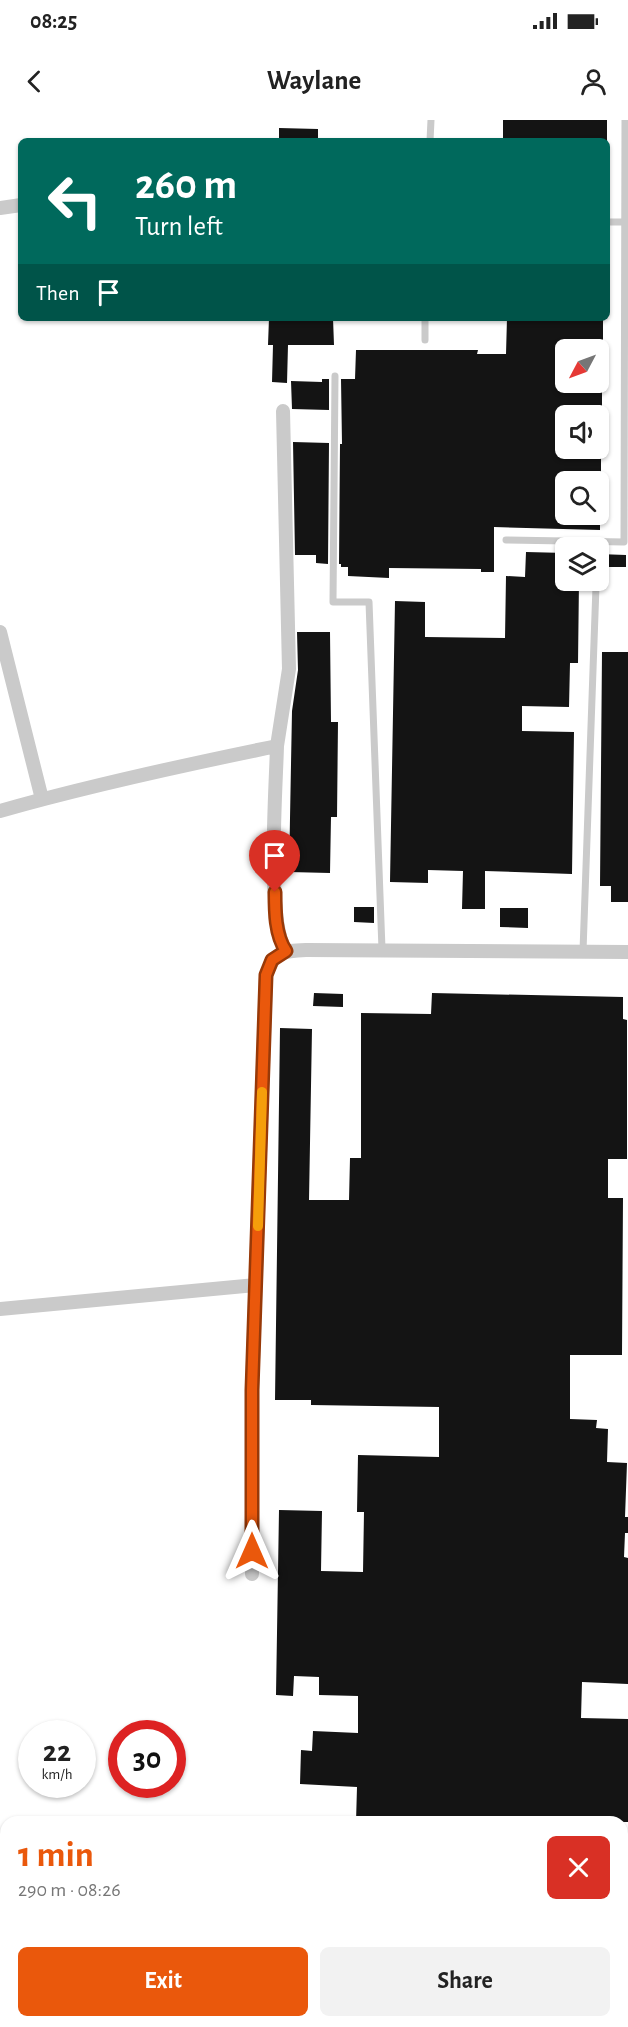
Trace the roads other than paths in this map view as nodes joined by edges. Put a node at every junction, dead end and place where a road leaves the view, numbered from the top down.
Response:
1 (431, 120) edge
2 (625, 120) edge
3 (430, 138) edge
4 (18, 205) edge
5 (0, 208) edge
6 (610, 222) edge
7 (624, 222) junction
8 (425, 321) edge
9 (425, 340) dead end
10 (335, 376) dead end
11 (283, 411) dead end
12 (506, 540) dead end
13 (596, 591) edge
14 (0, 632) edge
15 (277, 746) junction
16 (42, 799) junction
17 (0, 811) edge
18 (382, 949) junction
19 (286, 951) junction
20 (582, 951) junction
21 (628, 952) edge
22 (256, 1285) junction
23 (0, 1309) edge
24 (252, 1574) dead end

1 - 3 lane
2 - 7 lane
4 - 5 street
6 - 7 lane
7 - 12 lane
8 - 9 lane
10 - 18 lane
11 - 15 street
13 - 20 lane
14 - 16 street
15 - 16 street
15 - 19 street
16 - 17 street
18 - 19 street
18 - 20 street
19 - 22 street
20 - 21 street
22 - 23 street
22 - 24 street

